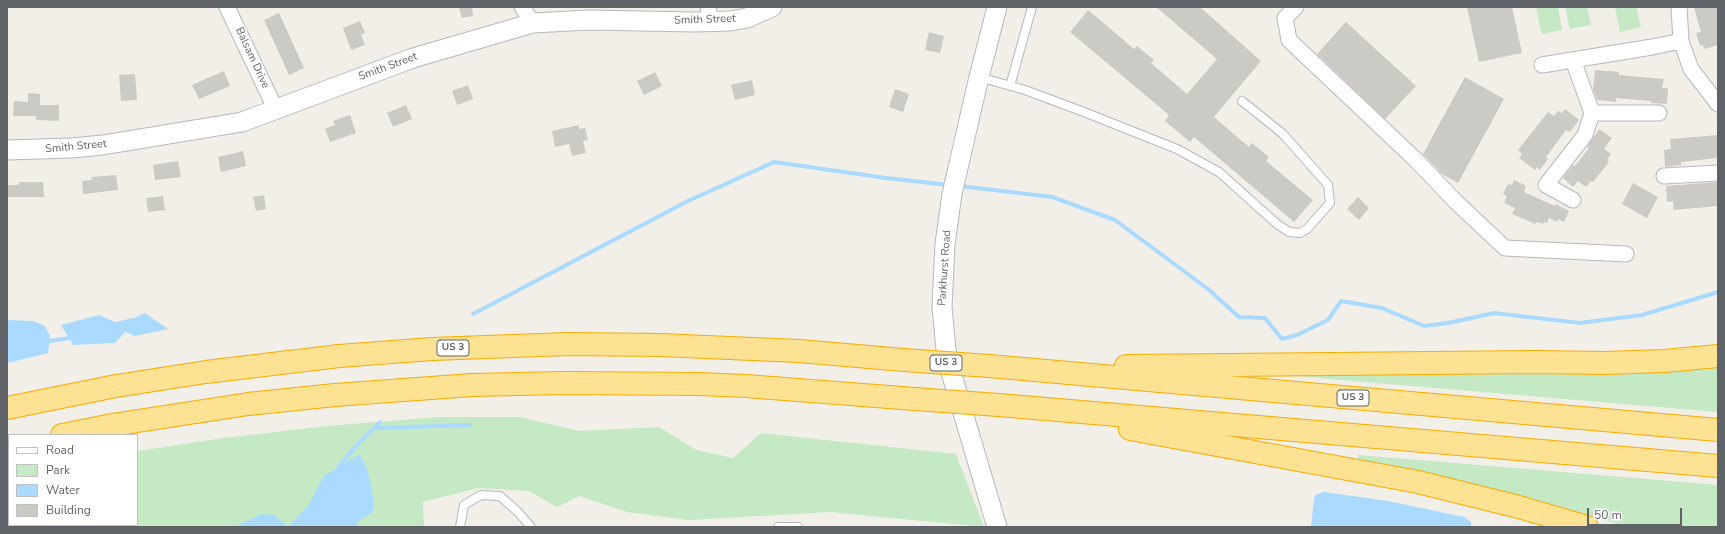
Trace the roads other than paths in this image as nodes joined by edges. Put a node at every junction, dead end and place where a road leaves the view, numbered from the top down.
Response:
1 (227, 7) edge
2 (522, 7) edge
3 (772, 7) edge
4 (998, 7) edge
5 (1032, 7) edge
6 (1296, 7) edge
7 (1679, 7) edge
8 (710, 15) edge
9 (533, 23) junction
10 (1681, 41) junction
11 (1572, 60) junction
12 (1542, 65) dead end
13 (979, 77) junction
14 (1010, 86) junction
15 (1242, 101) dead end
16 (1718, 104) edge
17 (276, 110) junction
18 (1592, 112) junction
19 (1659, 113) dead end
20 (7, 150) edge
21 (1718, 173) edge
22 (1664, 176) dead end
23 (1573, 200) dead end
24 (1626, 254) dead end
25 (1718, 356) edge
26 (989, 366) junction
27 (999, 405) junction
28 (7, 408) edge
29 (1718, 430) edge
30 (68, 434) edge
31 (1718, 466) edge
32 (460, 527) edge
33 (531, 527) edge
34 (778, 527) edge
35 (798, 527) edge
36 (997, 527) edge
37 (1587, 527) edge

1 - 17 street, Balsam Drive
2 - 9 street
3 - 8 street, Smith Street
4 - 13 street, Parkhurst Road
5 - 14 lane
6 - 24 street
7 - 10 street
8 - 9 street, Smith Street
9 - 17 street, Smith Street
10 - 11 street
10 - 16 street
11 - 12 street
11 - 18 street
13 - 14 lane
13 - 36 street, Parkhurst Road
14 - 15 lane
17 - 20 street, Smith Street
18 - 19 street
18 - 23 street
21 - 22 street
25 - 26 highway
26 - 28 highway, US 3, bridge
26 - 29 highway, US 3
27 - 30 highway, bridge
27 - 31 highway
27 - 37 highway
32 - 33 lane
34 - 35 lane

